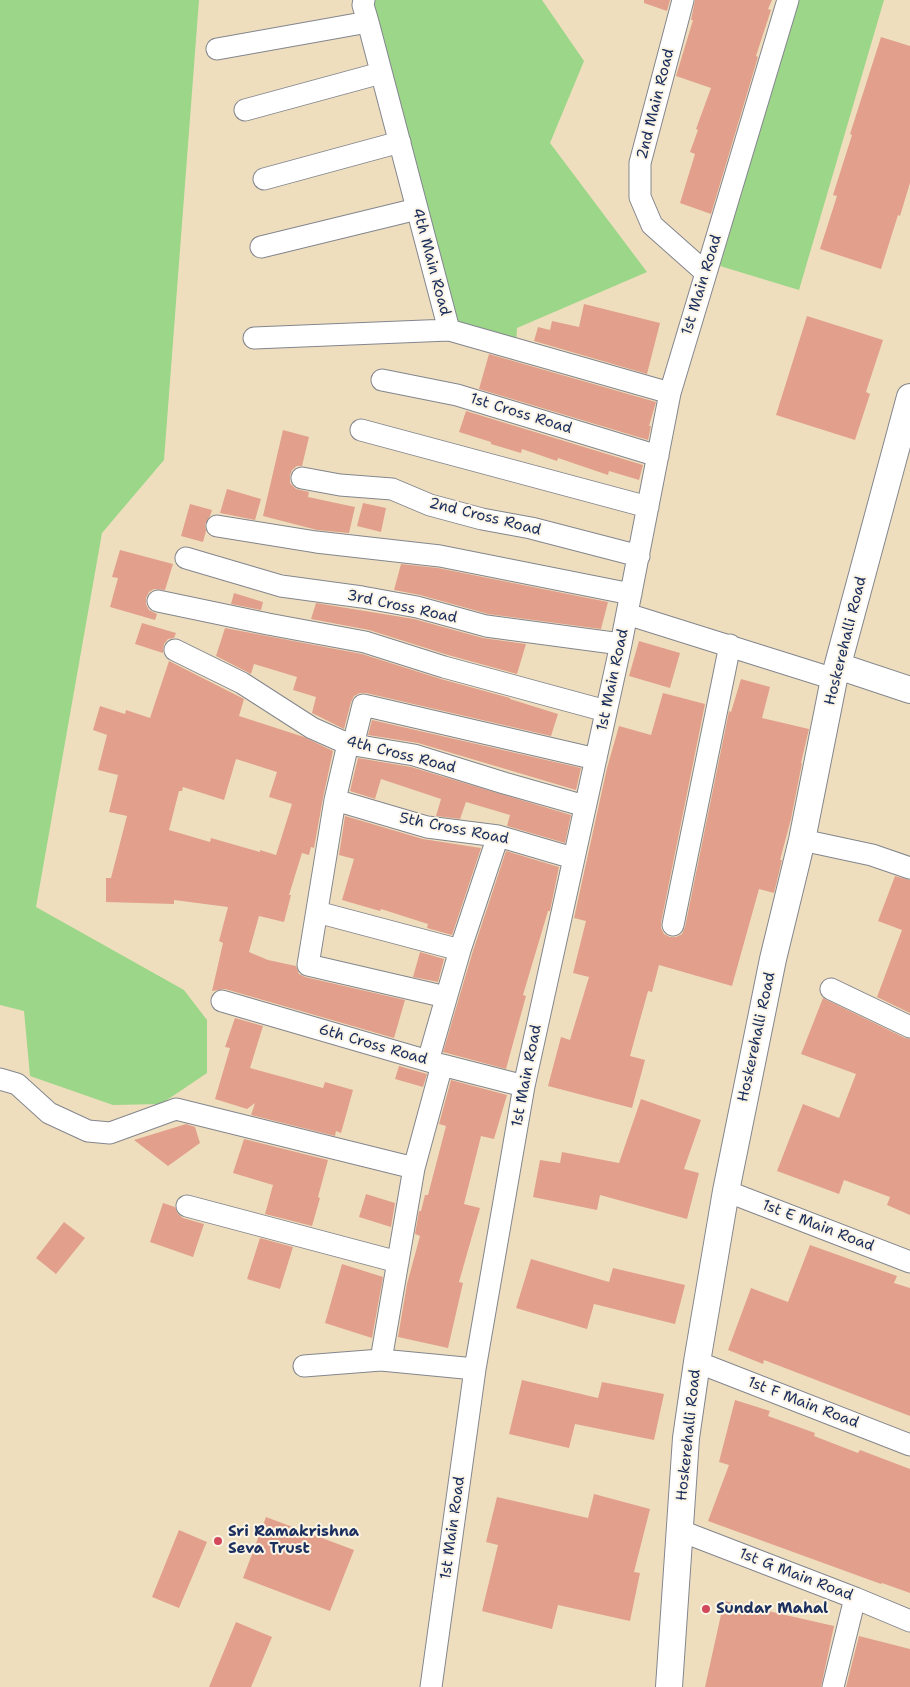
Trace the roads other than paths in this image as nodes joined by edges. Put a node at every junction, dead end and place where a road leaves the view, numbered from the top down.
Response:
1 (364, 0) edge
2 (683, 0) edge
3 (788, 0) edge
4 (368, 22) junction
5 (217, 49) dead end
6 (381, 73) junction
7 (244, 110) dead end
8 (400, 142) junction
9 (264, 179) dead end
10 (417, 209) junction
11 (261, 247) dead end
12 (706, 273) junction
13 (449, 330) junction
14 (254, 338) dead end
15 (382, 380) dead end
16 (670, 393) junction
17 (910, 397) edge
18 (361, 430) dead end
19 (658, 456) junction
20 (302, 478) dead end
21 (648, 507) junction
22 (217, 526) dead end
23 (639, 556) junction
24 (186, 558) dead end
25 (158, 601) dead end
26 (629, 604) junction
27 (621, 644) junction
28 (730, 645) junction
29 (175, 650) dead end
30 (836, 672) junction
31 (910, 690) edge
32 (606, 711) junction
33 (351, 745) junction
34 (596, 759) junction
35 (335, 800) junction
36 (586, 806) junction
37 (498, 836) junction
38 (802, 840) junction
39 (573, 858) junction
40 (910, 868) edge
41 (317, 912) junction
42 (673, 925) dead end
43 (460, 950) junction
44 (831, 989) dead end
45 (446, 997) junction
46 (222, 1001) dead end
47 (910, 1027) edge
48 (435, 1063) junction
49 (0, 1079) edge
50 (524, 1086) junction
51 (414, 1168) junction
52 (726, 1191) junction
53 (187, 1206) dead end
54 (398, 1262) junction
55 (910, 1262) edge
56 (382, 1360) junction
57 (697, 1362) junction
58 (304, 1366) dead end
59 (475, 1369) junction
60 (910, 1445) edge
61 (680, 1531) junction
62 (855, 1598) junction
63 (910, 1621) edge
64 (430, 1687) edge
65 (669, 1687) edge
66 (833, 1687) edge

1 - 4 street, 4th Main Road
2 - 12 street, 2nd Main Road
3 - 12 street, 1st Main Road
4 - 5 street
4 - 6 street, 4th Main Road
6 - 7 street
6 - 8 street, 4th Main Road
8 - 9 street
8 - 10 street, 4th Main Road
10 - 11 street
10 - 13 street, 4th Main Road
12 - 16 street, 1st Main Road
13 - 14 street
13 - 16 street, 4th Main Road
15 - 19 street, 1st Cross Road
16 - 19 street, 1st Main Road
17 - 30 street, Hoskerehalli Road
18 - 21 street
19 - 21 street, 1st Main Road
20 - 23 street, 2nd Cross Road
21 - 23 street, 1st Main Road
22 - 26 street
23 - 26 street, 1st Main Road
24 - 27 street, 3rd Cross Road
25 - 32 street
26 - 27 street, 1st Main Road
26 - 28 street
27 - 32 street, 1st Main Road
28 - 30 street
28 - 42 street
29 - 33 street, 4th Cross Road
30 - 31 street
30 - 38 street, Hoskerehalli Road
32 - 34 street, 1st Main Road
33 - 34 street
33 - 35 street
33 - 36 street, 4th Cross Road
34 - 36 street, 1st Main Road
35 - 37 street, 5th Cross Road
35 - 41 street
36 - 39 street, 1st Main Road
37 - 39 street, 5th Cross Road
37 - 43 street
38 - 40 street
38 - 52 street, Hoskerehalli Road
39 - 50 street, 1st Main Road
41 - 43 street
41 - 45 street
43 - 45 street
44 - 47 street
45 - 48 street
46 - 48 street, 6th Cross Road
48 - 50 street, 6th Cross Road
48 - 51 street
49 - 51 street
50 - 59 street, 1st Main Road
51 - 54 street
52 - 55 street, 1st E Main Road
52 - 57 street, Hoskerehalli Road
53 - 54 street
54 - 56 street
56 - 58 street
56 - 59 street
57 - 60 street, 1st F Main Road
57 - 61 street, Hoskerehalli Road
59 - 64 street, 1st Main Road
61 - 62 street, 1st G Main Road
61 - 65 street, Hoskerehalli Road
62 - 63 street, 1st G Main Road
62 - 66 street

